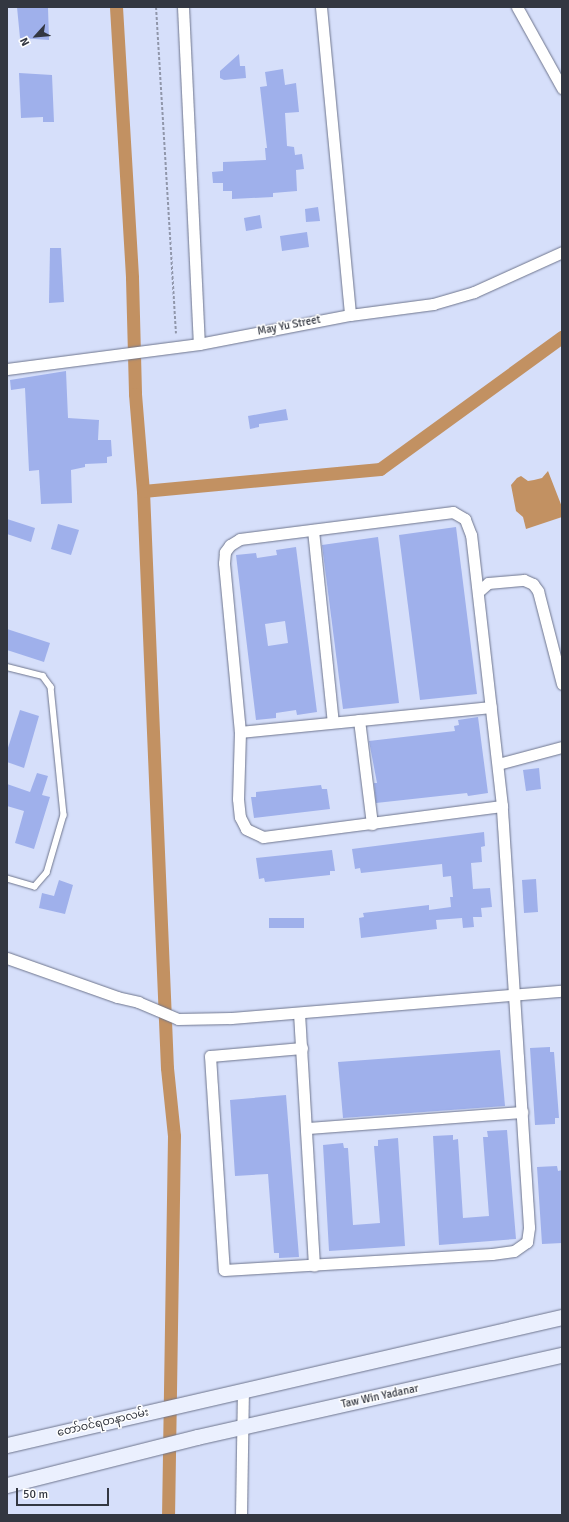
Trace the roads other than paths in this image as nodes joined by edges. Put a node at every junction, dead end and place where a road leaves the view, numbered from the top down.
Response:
1 (183, 7) edge
2 (321, 7) edge
3 (517, 7) edge
4 (562, 88) edge
5 (562, 252) edge
6 (350, 315) junction
7 (199, 344) junction
8 (7, 368) edge
9 (313, 530) junction
10 (478, 592) junction
11 (7, 667) edge
12 (562, 684) edge
13 (491, 707) junction
14 (359, 720) junction
15 (333, 722) junction
16 (240, 732) junction
17 (562, 747) edge
18 (498, 764) junction
19 (502, 806) junction
20 (372, 824) junction
21 (7, 879) edge
22 (7, 958) edge
23 (562, 991) edge
24 (515, 995) junction
25 (299, 1013) junction
26 (302, 1048) junction
27 (522, 1112) junction
28 (306, 1128) junction
29 (314, 1266) junction
30 (562, 1317) edge
31 (562, 1355) edge
32 (243, 1391) junction
33 (243, 1427) junction
34 (7, 1445) edge
35 (7, 1485) edge
36 (241, 1515) edge

1 - 7 street
2 - 6 street
3 - 4 street
5 - 6 street, May Yu Street
6 - 7 street, May Yu Street
7 - 8 street, May Yu Street
9 - 10 street
9 - 15 street
9 - 16 street
10 - 12 street
10 - 13 street
11 - 21 lane
13 - 14 street
13 - 18 street
14 - 15 street
14 - 20 street
15 - 16 street
16 - 20 street
17 - 18 street
18 - 19 street
19 - 20 street
19 - 24 street
22 - 25 street
23 - 24 street
24 - 25 street
24 - 27 street
25 - 26 street
26 - 28 street
26 - 29 street
27 - 28 street
27 - 29 street
28 - 29 street
30 - 32 main road
31 - 33 main road, Taw Win Yadanar
32 - 33 street
32 - 34 main road, တော်ဝင်ရတနာလမ်း
33 - 35 main road, Taw Win Yadanar
33 - 36 street

